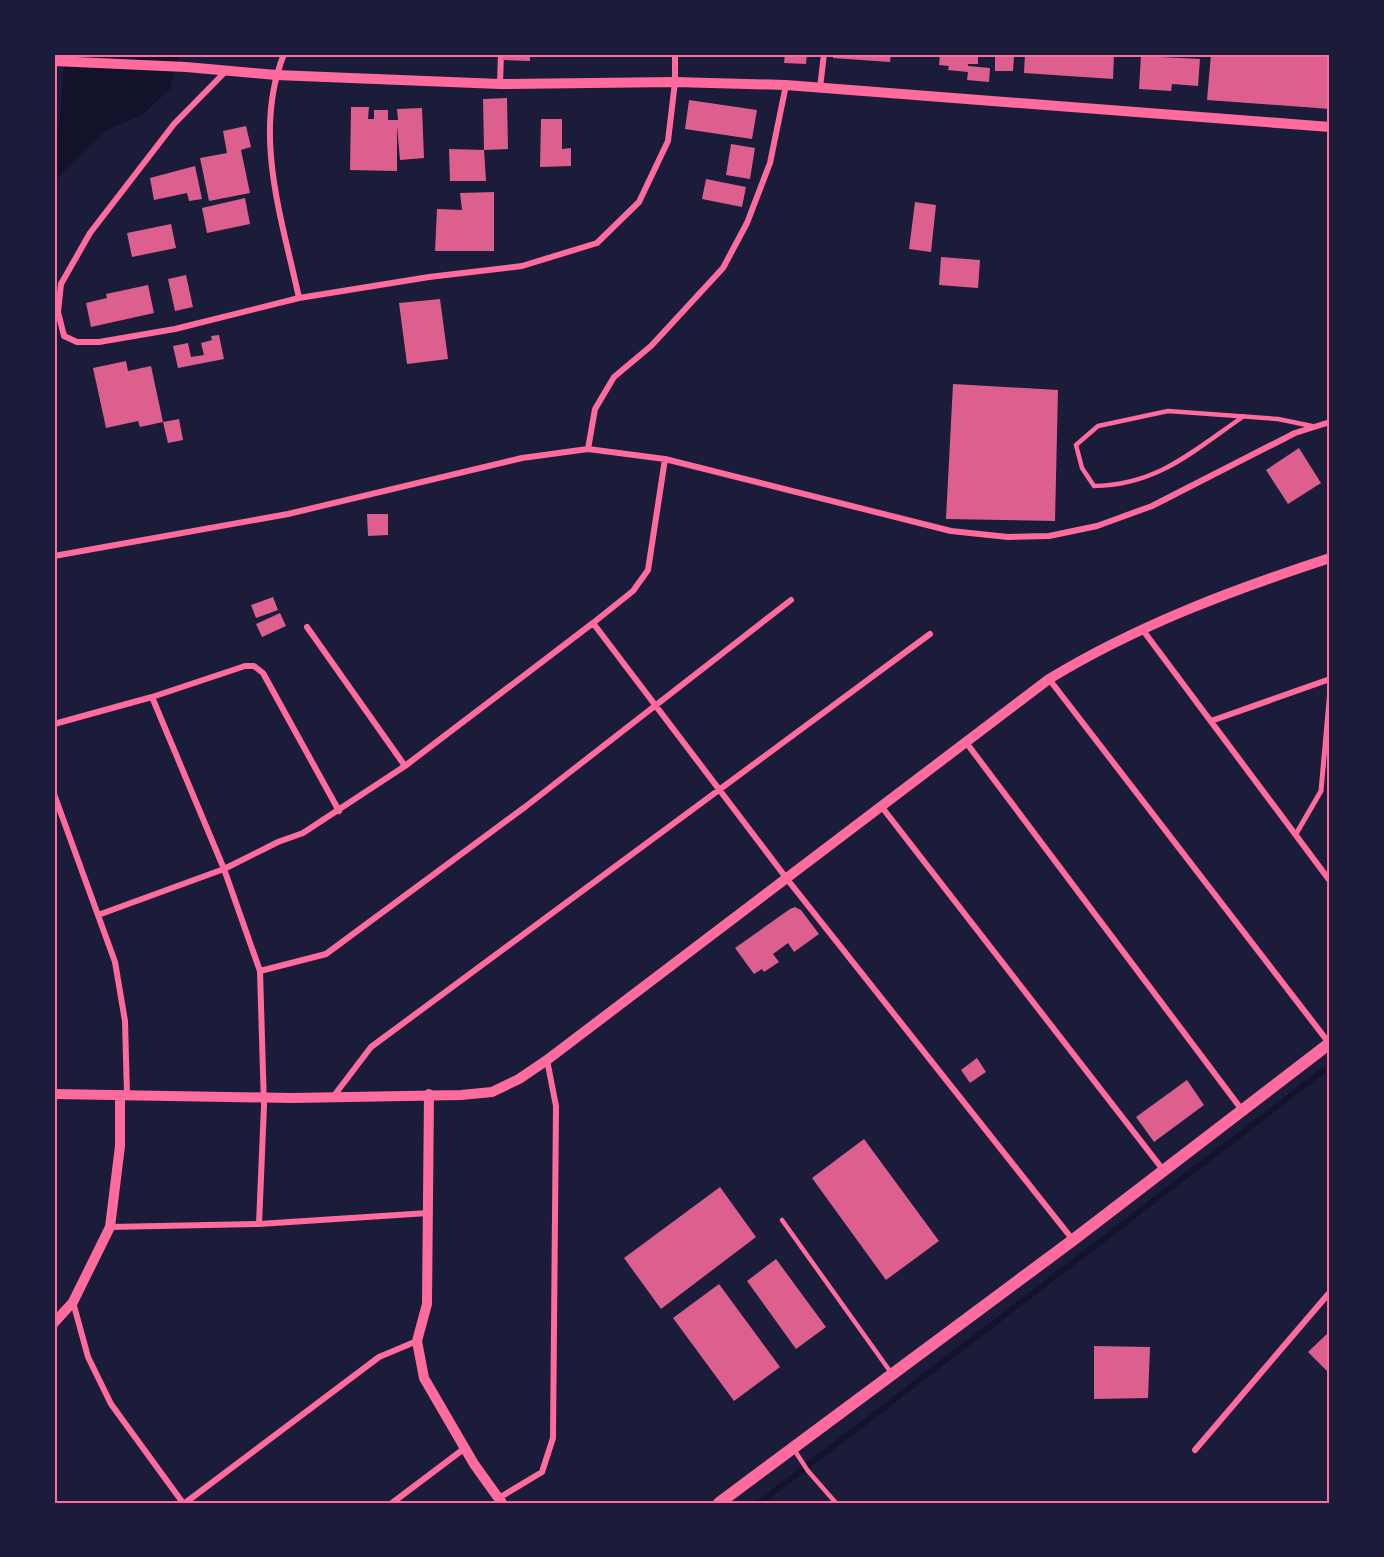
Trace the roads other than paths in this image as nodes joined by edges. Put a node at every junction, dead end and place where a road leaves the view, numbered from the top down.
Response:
1 (284, 54) edge
2 (501, 54) edge
3 (675, 54) edge
4 (825, 54) edge
5 (56, 61) edge
6 (227, 70) junction
7 (276, 75) junction
8 (675, 82) junction
9 (500, 84) junction
10 (786, 85) junction
11 (820, 88) junction
12 (1330, 127) edge
13 (299, 298) junction
14 (1244, 416) junction
15 (1330, 422) edge
16 (1312, 426) junction
17 (588, 449) junction
18 (665, 459) junction
19 (54, 556) edge
20 (1330, 558) edge
21 (791, 600) dead end
22 (593, 623) junction
23 (307, 627) dead end
24 (1141, 629) junction
25 (930, 634) dead end
26 (1049, 679) junction
27 (1330, 679) edge
28 (1330, 690) edge
29 (152, 697) junction
30 (655, 705) junction
31 (1211, 721) junction
32 (54, 724) edge
33 (965, 741) junction
34 (405, 766) junction
35 (719, 792) junction
36 (54, 794) edge
37 (881, 806) junction
38 (339, 811) junction
39 (1296, 834) junction
40 (224, 869) junction
41 (787, 879) junction
42 (1330, 880) edge
43 (98, 915) junction
44 (260, 971) junction
45 (1330, 1044) edge
46 (547, 1060) junction
47 (54, 1094) edge
48 (429, 1094) junction
49 (124, 1095) junction
50 (264, 1098) junction
51 (333, 1098) junction
52 (1242, 1110) junction
53 (1164, 1171) junction
54 (428, 1213) junction
55 (782, 1220) dead end
56 (259, 1224) junction
57 (110, 1227) junction
58 (1074, 1240) junction
59 (1330, 1292) edge
60 (73, 1302) junction
61 (54, 1323) edge
62 (417, 1341) junction
63 (892, 1374) junction
64 (465, 1448) junction
65 (793, 1448) junction
66 (1195, 1450) dead end
67 (500, 1500) edge
68 (723, 1502) edge
69 (184, 1503) edge
70 (392, 1503) edge
71 (836, 1503) edge

1 - 7 street
2 - 9 street
3 - 8 street
4 - 11 street
5 - 6 street
6 - 7 street
6 - 13 street
7 - 9 street
7 - 13 street
8 - 9 street
8 - 10 street
8 - 13 street
10 - 11 street
10 - 17 street
11 - 12 street
14 - 14 lane
14 - 16 lane
15 - 16 street
16 - 18 street
17 - 18 street
17 - 19 street
18 - 22 street
20 - 24 street
21 - 30 street
22 - 30 street
22 - 34 street
23 - 34 street
24 - 26 street
24 - 31 street
25 - 35 street
26 - 33 street
26 - 45 street
27 - 31 street
28 - 39 street
29 - 32 street
29 - 38 street
29 - 40 street
30 - 35 street
30 - 44 street
31 - 39 street
33 - 37 street
33 - 52 street
34 - 38 street
35 - 41 street
35 - 51 street
36 - 43 street
37 - 41 street
37 - 53 street
38 - 40 street
39 - 42 street
40 - 43 street
40 - 44 street
41 - 46 street
41 - 58 street
43 - 49 street
44 - 50 street
45 - 52 main road
46 - 48 street
46 - 67 street
47 - 49 street
48 - 51 street
48 - 54 street
49 - 50 street
49 - 57 street
50 - 51 street
50 - 56 street
52 - 53 main road
53 - 58 main road
54 - 56 street
54 - 62 street
55 - 63 lane
56 - 57 street
57 - 60 street
58 - 63 main road
59 - 66 street
60 - 61 street
60 - 69 street
62 - 64 street
62 - 69 street
63 - 65 main road
64 - 67 street
64 - 70 street
65 - 68 main road
65 - 71 lane

